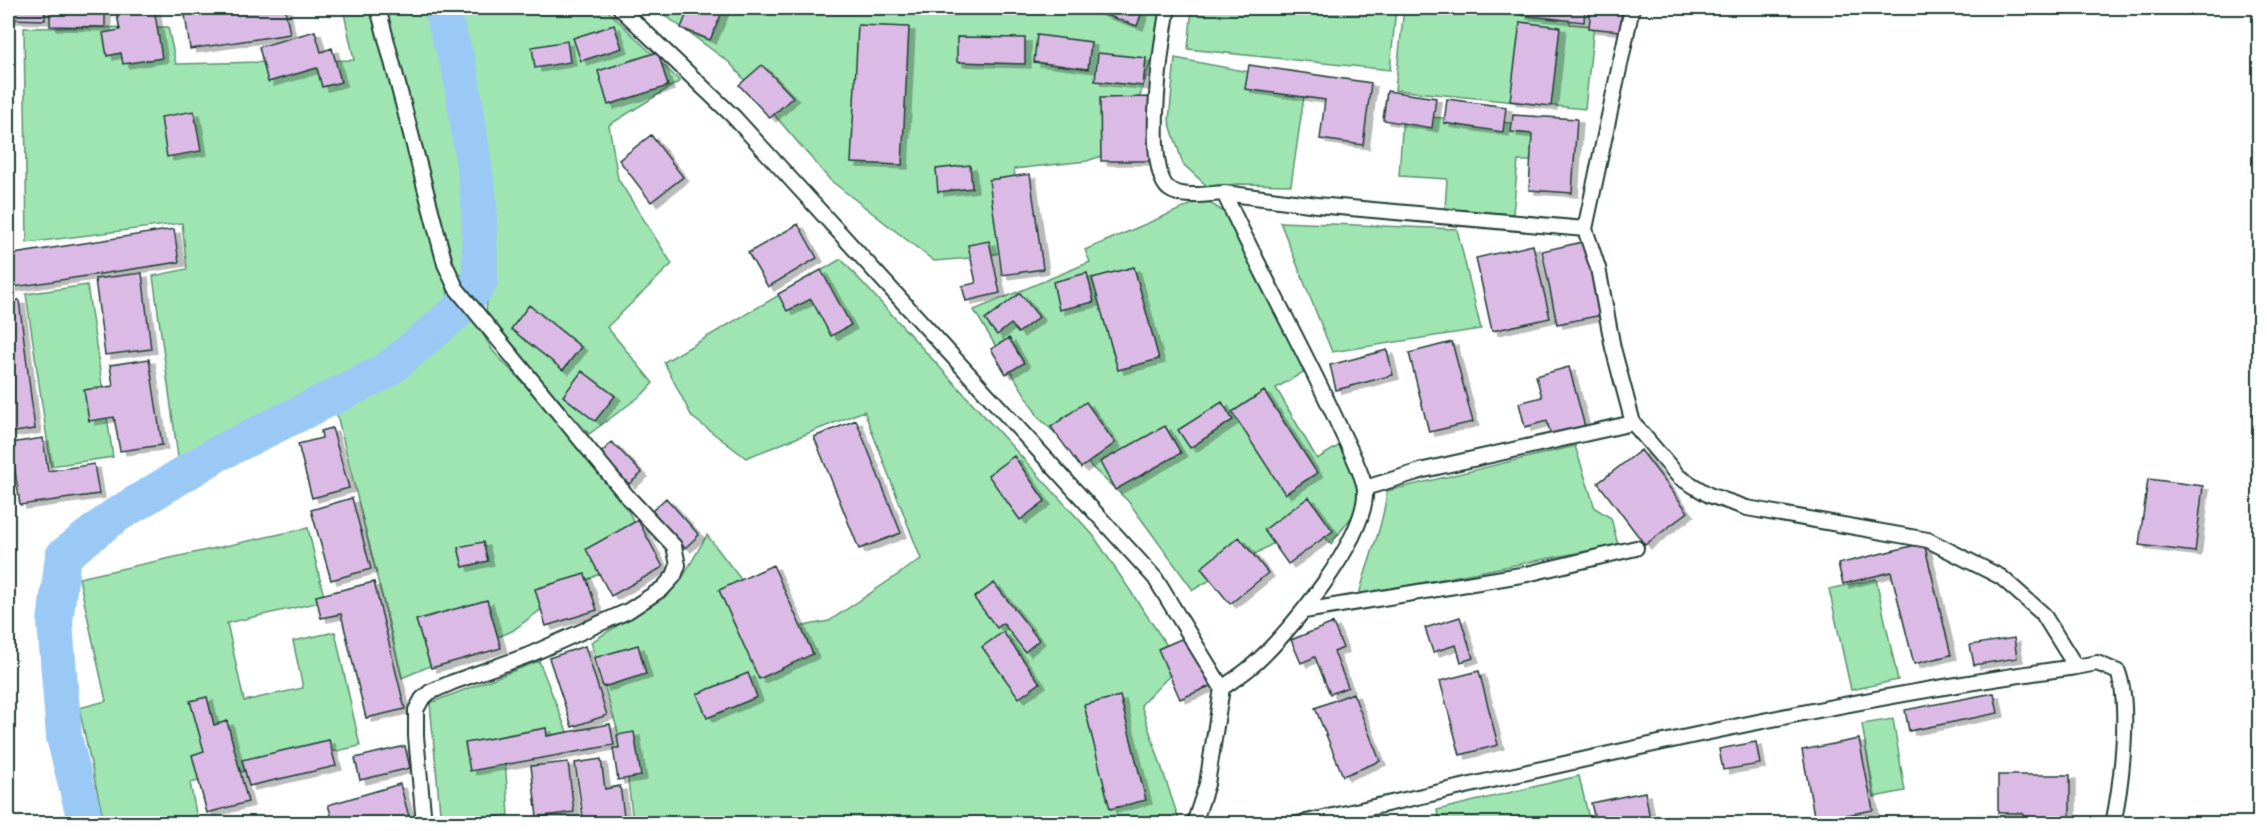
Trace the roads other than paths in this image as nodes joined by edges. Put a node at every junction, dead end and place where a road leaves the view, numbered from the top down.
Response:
1 (378, 8) edge
2 (620, 8) edge
3 (1168, 8) edge
4 (1632, 8) edge
5 (1224, 193) junction
6 (1585, 229) junction
7 (1633, 423) junction
8 (1365, 488) junction
9 (1636, 548) dead end
10 (1304, 611) junction
11 (2076, 667) junction
12 (1222, 688) junction
13 (424, 824) edge
14 (1194, 824) edge
15 (1297, 824) edge
16 (2113, 824) edge

1 - 13 lane
2 - 12 lane
3 - 5 lane
4 - 6 lane
5 - 6 lane
5 - 8 lane
6 - 7 lane
7 - 8 lane
7 - 11 lane
8 - 10 lane
9 - 10 lane
10 - 12 lane
11 - 15 lane
11 - 16 lane
12 - 14 lane

